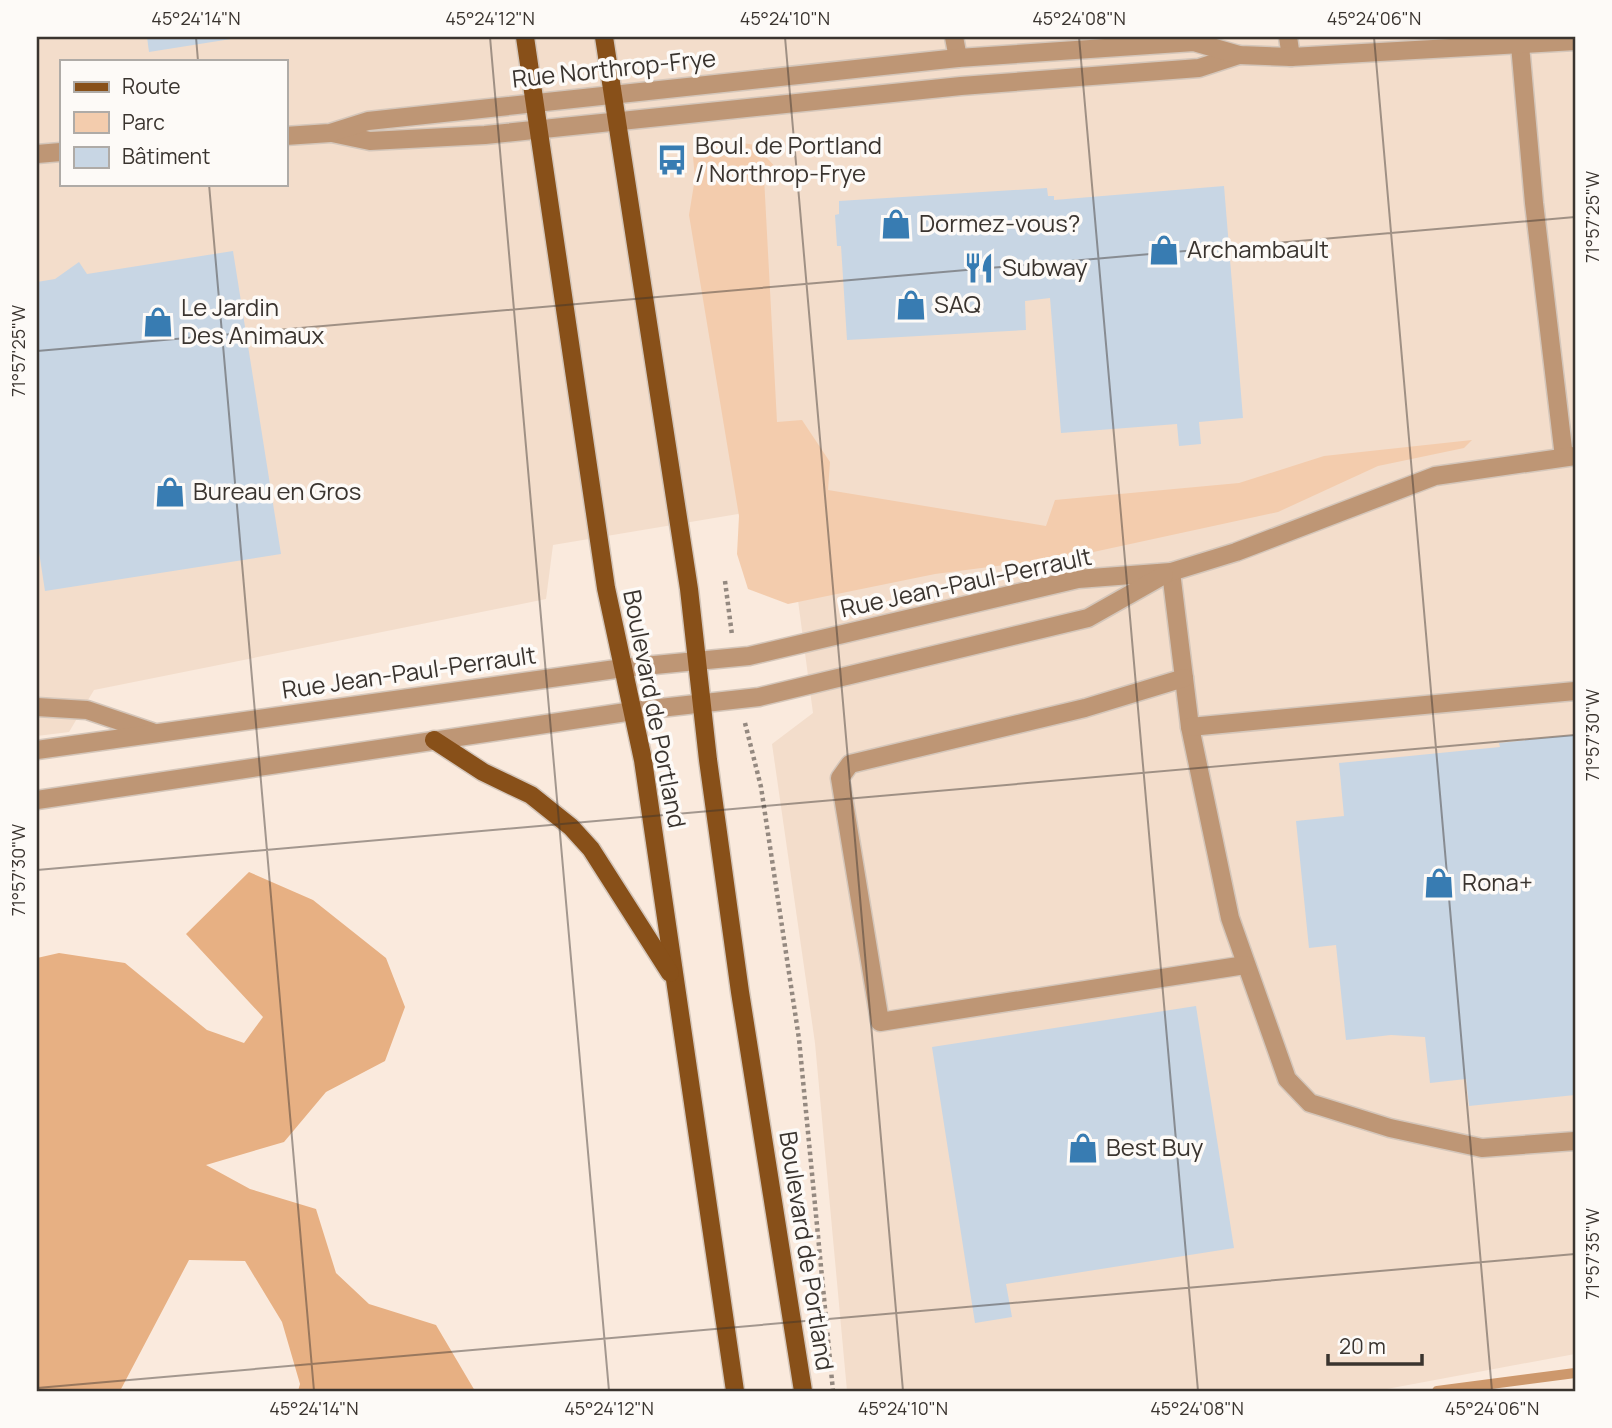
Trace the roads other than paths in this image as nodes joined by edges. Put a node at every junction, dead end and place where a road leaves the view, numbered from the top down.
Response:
1 (525, 37) edge
2 (604, 37) edge
3 (954, 37) edge
4 (1288, 37) edge
5 (1575, 41) edge
6 (1520, 45) junction
7 (1239, 55) junction
8 (1291, 57) junction
9 (958, 58) junction
10 (613, 95) junction
11 (535, 103) junction
12 (617, 122) junction
13 (539, 130) junction
14 (330, 133) junction
15 (287, 136) edge
16 (60, 152) edge
17 (37, 154) edge
18 (1570, 456) edge
19 (1171, 572) junction
20 (697, 662) junction
21 (623, 668) junction
22 (1184, 678) junction
23 (1575, 691) edge
24 (702, 704) junction
25 (37, 707) edge
26 (633, 711) junction
27 (1190, 727) junction
28 (155, 733) junction
29 (434, 740) junction
30 (37, 750) edge
31 (37, 800) edge
32 (1245, 965) junction
33 (674, 979) junction
34 (1575, 1140) edge
35 (736, 1391) edge
36 (803, 1391) edge

1 - 11 main road, Boulevard de Portland
2 - 10 main road, Boulevard de Portland
3 - 9 street
4 - 8 street
5 - 6 street, Rue Northrop-Frye
6 - 8 street, Rue Northrop-Frye
6 - 18 street
7 - 8 street, Rue Northrop-Frye
7 - 9 street, Rue Northrop-Frye
7 - 12 street, Rue Northrop-Frye
9 - 10 street, Rue Northrop-Frye
10 - 11 street, Rue Northrop-Frye
10 - 12 main road, Boulevard de Portland
11 - 13 main road, Boulevard de Portland
11 - 14 street, Rue Northrop-Frye
12 - 13 street, Rue Northrop-Frye
12 - 20 main road, Boulevard de Portland
13 - 14 street, Rue Northrop-Frye
13 - 21 main road, Boulevard de Portland
14 - 15 street, Rue Northrop-Frye
16 - 17 street
18 - 19 street
19 - 20 street, Rue Jean-Paul-Perrault
19 - 22 street
19 - 24 street
20 - 21 street, Rue Jean-Paul-Perrault
20 - 24 main road, Boulevard de Portland
21 - 26 main road, Boulevard de Portland
21 - 28 street, Rue Jean-Paul-Perrault
22 - 27 street
22 - 32 street
23 - 27 street
24 - 26 street
24 - 36 main road, Boulevard de Portland
25 - 28 street
26 - 29 street
26 - 33 main road, Boulevard de Portland
27 - 32 street
28 - 30 street, Rue Jean-Paul-Perrault
29 - 31 street
29 - 33 main road
32 - 34 street
33 - 35 main road, Boulevard de Portland

